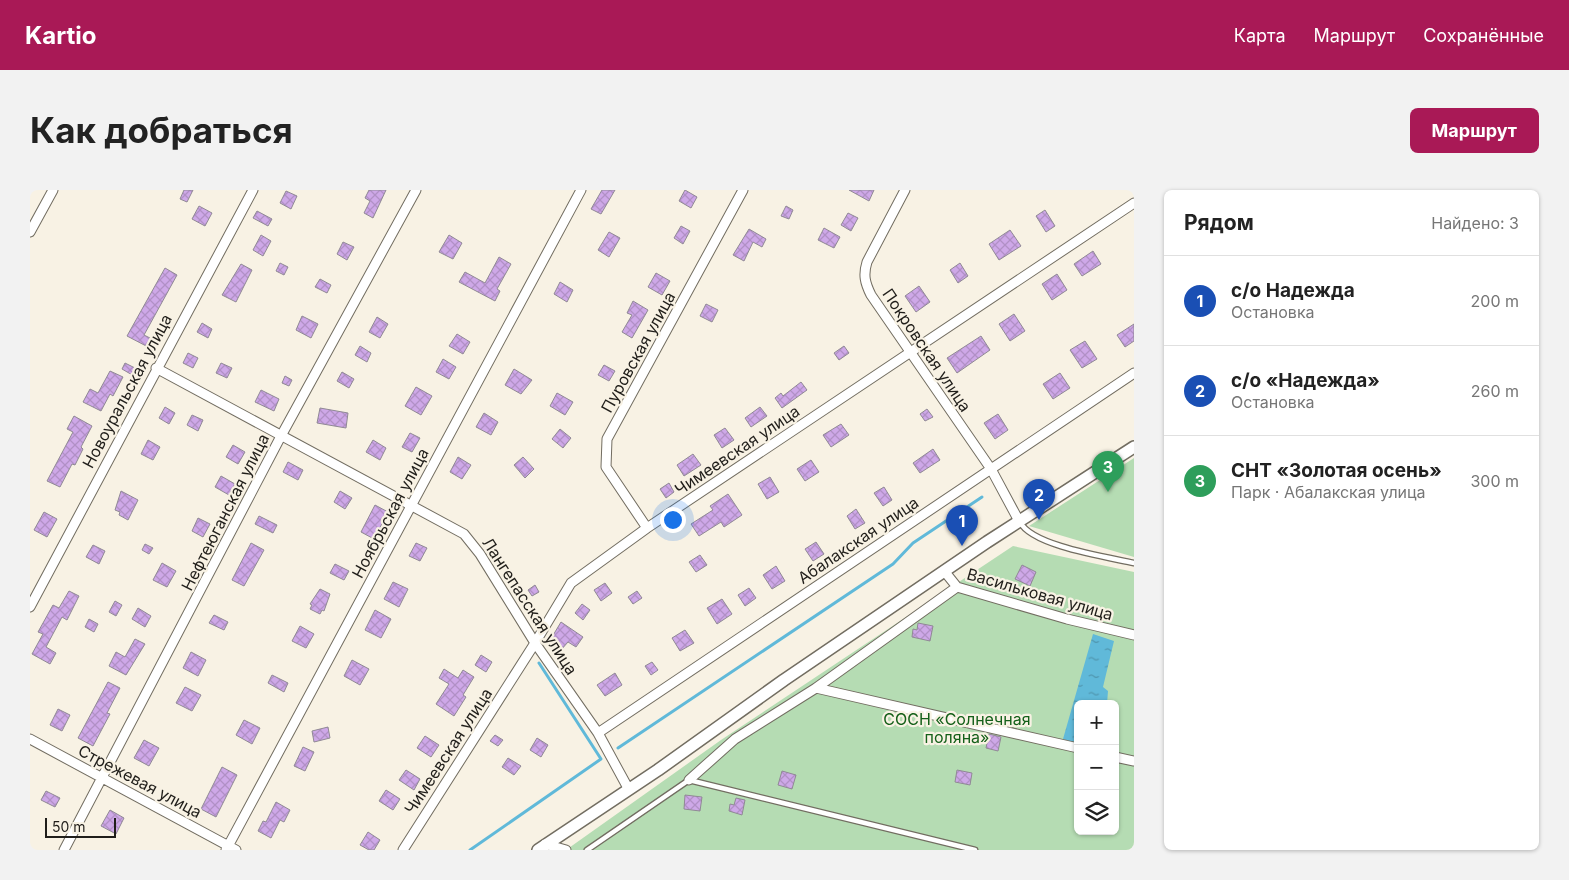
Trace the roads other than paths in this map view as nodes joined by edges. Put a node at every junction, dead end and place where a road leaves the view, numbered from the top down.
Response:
1 (53, 190) edge
2 (253, 190) edge
3 (416, 190) edge
4 (581, 190) edge
5 (743, 190) edge
6 (905, 190) edge
7 (1134, 203) edge
8 (30, 232) edge
9 (910, 353) junction
10 (156, 368) junction
11 (1134, 373) edge
12 (282, 436) junction
13 (1134, 447) edge
14 (991, 469) junction
15 (411, 505) junction
16 (1019, 521) junction
17 (647, 528) junction
18 (1134, 563) edge
19 (945, 572) junction
20 (957, 588) junction
21 (30, 607) edge
22 (1134, 635) edge
23 (535, 643) junction
24 (816, 688) junction
25 (598, 733) junction
26 (30, 739) edge
27 (1074, 747) edge
28 (1119, 758) edge
29 (1134, 761) edge
30 (104, 778) junction
31 (689, 780) junction
32 (628, 788) junction
33 (541, 847) edge
34 (230, 849) edge
35 (64, 850) edge
36 (403, 850) edge
37 (566, 850) edge
38 (587, 850) edge
39 (975, 850) edge

1 - 8 street
2 - 10 street, Новоуральская улица
3 - 12 street, Нефтеюганская улица
4 - 15 street, Ноябрьская улица
5 - 17 street, Пуровская улица
6 - 9 street, Покровская улица
7 - 9 street, Чимеевская улица
9 - 14 street, Покровская улица
9 - 17 street, Чимеевская улица
10 - 12 street, Лангепасская улица
10 - 21 street, Новоуральская улица
11 - 14 street, Абалакская улица
12 - 15 street, Лангепасская улица
12 - 30 street, Нефтеюганская улица
13 - 16 street
14 - 16 street, Покровская улица
14 - 25 street, Абалакская улица
15 - 23 street, Лангепасская улица
15 - 34 street, Ноябрьская улица
16 - 18 lane
16 - 19 street
17 - 23 street, Чимеевская улица
19 - 20 street, Васильковая улица
19 - 32 street
20 - 22 street, Васильковая улица
20 - 24 street
23 - 25 street, Лангепасская улица
23 - 36 street, Чимеевская улица
24 - 27 street
24 - 31 street
25 - 32 street, Лангепасская улица
26 - 30 street, Стрежевая улица
28 - 29 street
30 - 34 street, Стрежевая улица
30 - 35 street, Нефтеюганская улица
31 - 38 lane
31 - 39 lane
32 - 33 street
33 - 37 street

